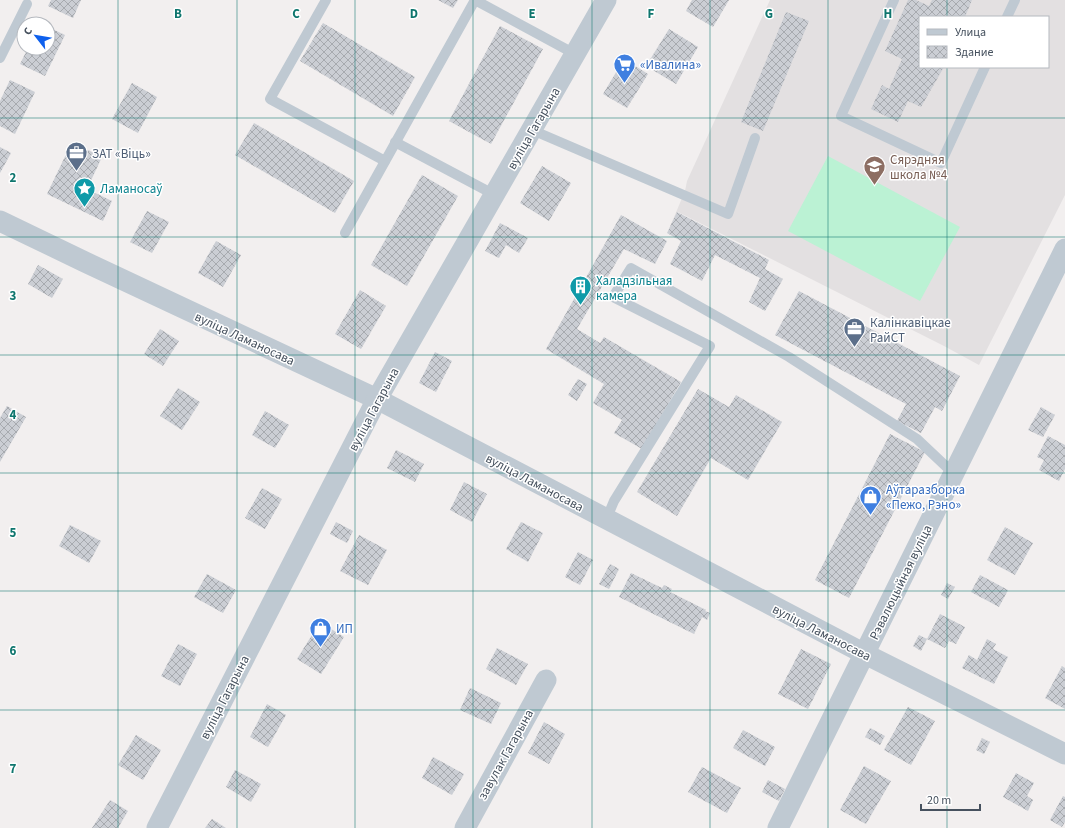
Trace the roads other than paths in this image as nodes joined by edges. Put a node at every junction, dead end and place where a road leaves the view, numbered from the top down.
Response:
1 (326, 0) edge
2 (475, 0) edge
3 (606, 0) edge
4 (894, 0) edge
5 (1015, 0) edge
6 (27, 4) dead end
7 (1007, 16) edge
8 (575, 54) junction
9 (0, 58) edge
10 (985, 68) edge
11 (532, 130) junction
12 (755, 138) dead end
13 (396, 142) junction
14 (385, 161) junction
15 (495, 195) junction
16 (0, 221) edge
17 (345, 233) dead end
18 (1065, 249) edge
19 (377, 400) junction
20 (953, 473) junction
21 (606, 520) junction
22 (865, 654) junction
23 (546, 680) dead end
24 (1065, 754) edge
25 (157, 828) edge
26 (465, 828) edge
27 (778, 828) edge

1 - 14 lane
2 - 8 lane
2 - 13 lane
3 - 8 street, вуліца Гагарына
4 - 10 lane
5 - 7 lane
6 - 9 lane
8 - 11 street, вуліца Гагарына
11 - 12 lane
11 - 15 street, вуліца Гагарына
13 - 14 lane
13 - 15 lane
14 - 17 lane
15 - 19 street, вуліца Гагарына
16 - 19 street, вуліца Ламаносава
18 - 20 street, Рэвалюцыйная вуліца
19 - 21 street, вуліца Ламаносава
19 - 25 street, вуліца Гагарына
20 - 21 lane
20 - 22 street, Рэвалюцыйная вуліца
21 - 22 street, вуліца Ламаносава
22 - 24 street, вуліца Ламаносава
22 - 27 street, Рэвалюцыйная вуліца
23 - 26 street, завулак Гагарына

